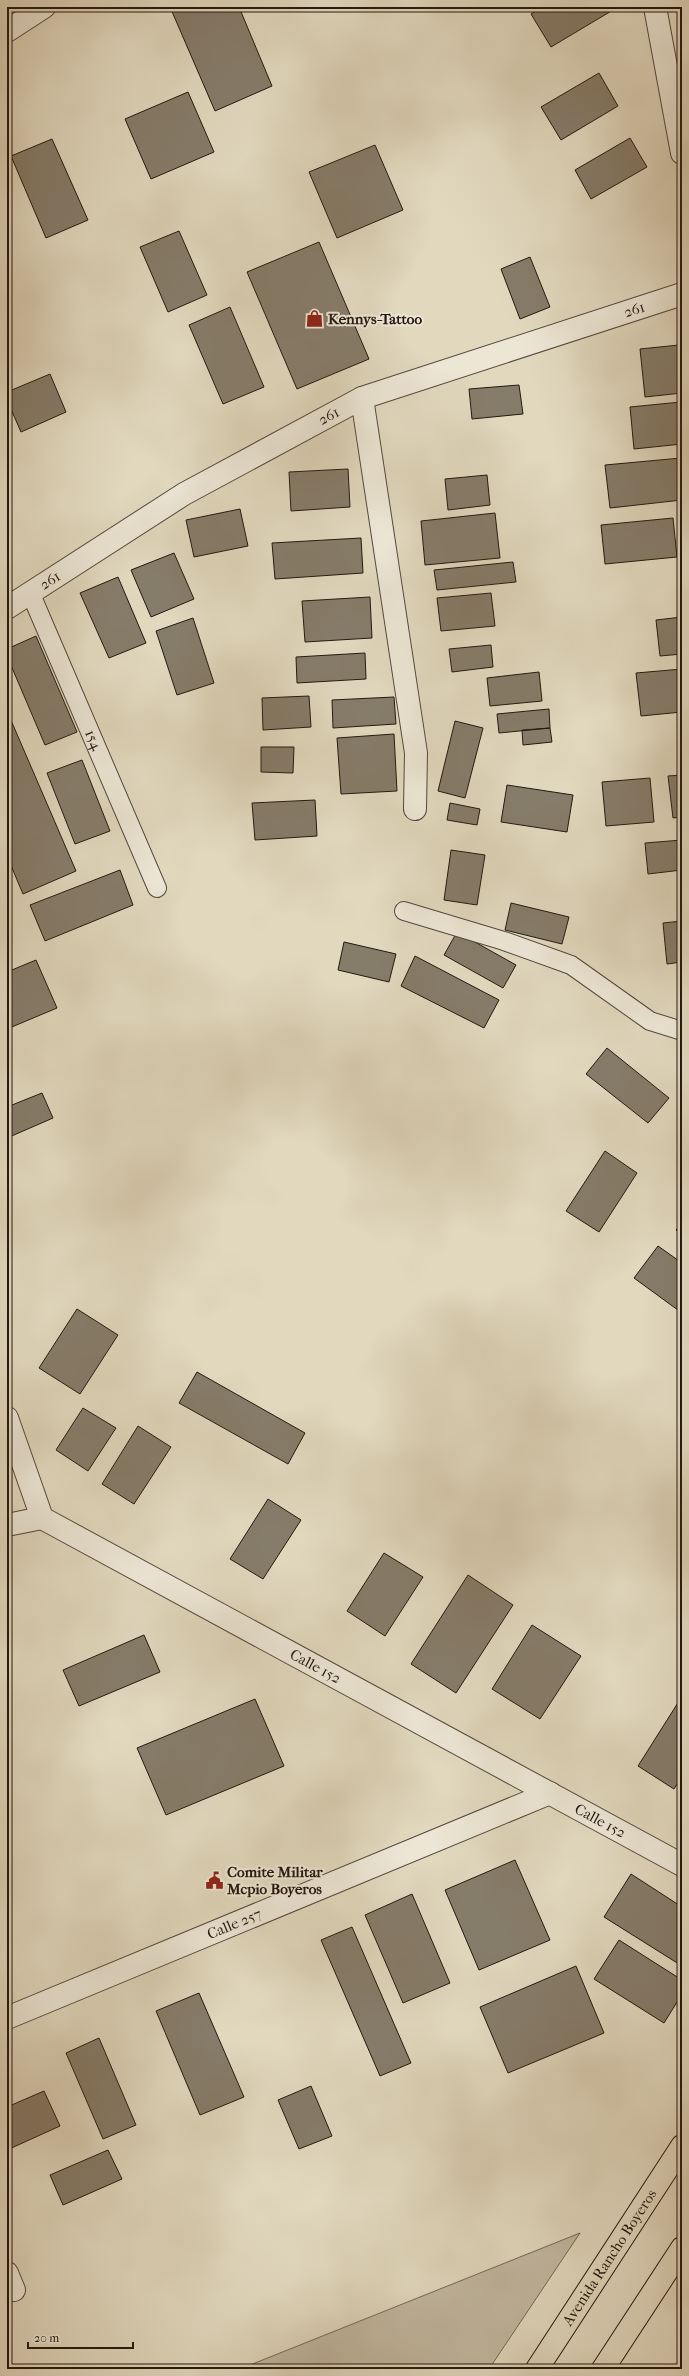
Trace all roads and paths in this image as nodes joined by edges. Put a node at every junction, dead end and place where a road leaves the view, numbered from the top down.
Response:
1 (44, 7) edge
2 (655, 7) edge
3 (7, 31) edge
4 (682, 153) edge
5 (682, 294) edge
6 (362, 398) junction
7 (30, 592) junction
8 (7, 608) edge
9 (415, 809) dead end
10 (157, 888) dead end
11 (404, 911) dead end
12 (682, 1031) edge
13 (7, 1418) edge
14 (42, 1518) junction
15 (7, 1525) edge
16 (550, 1793) junction
17 (682, 1865) edge
18 (7, 2018) edge
19 (682, 2146) edge
20 (682, 2248) edge
21 (537, 2369) edge
22 (603, 2369) edge

1 - 3 street
2 - 4 street
5 - 6 street, 261
6 - 7 street, 261
6 - 9 street
7 - 8 street, 261
7 - 10 lane, 154
11 - 12 lane
13 - 14 street
14 - 15 street
14 - 16 street, Calle 152
16 - 17 street, Calle 152
16 - 18 street, Calle 257
19 - 21 highway, Avenida Rancho Boyeros
20 - 22 highway

